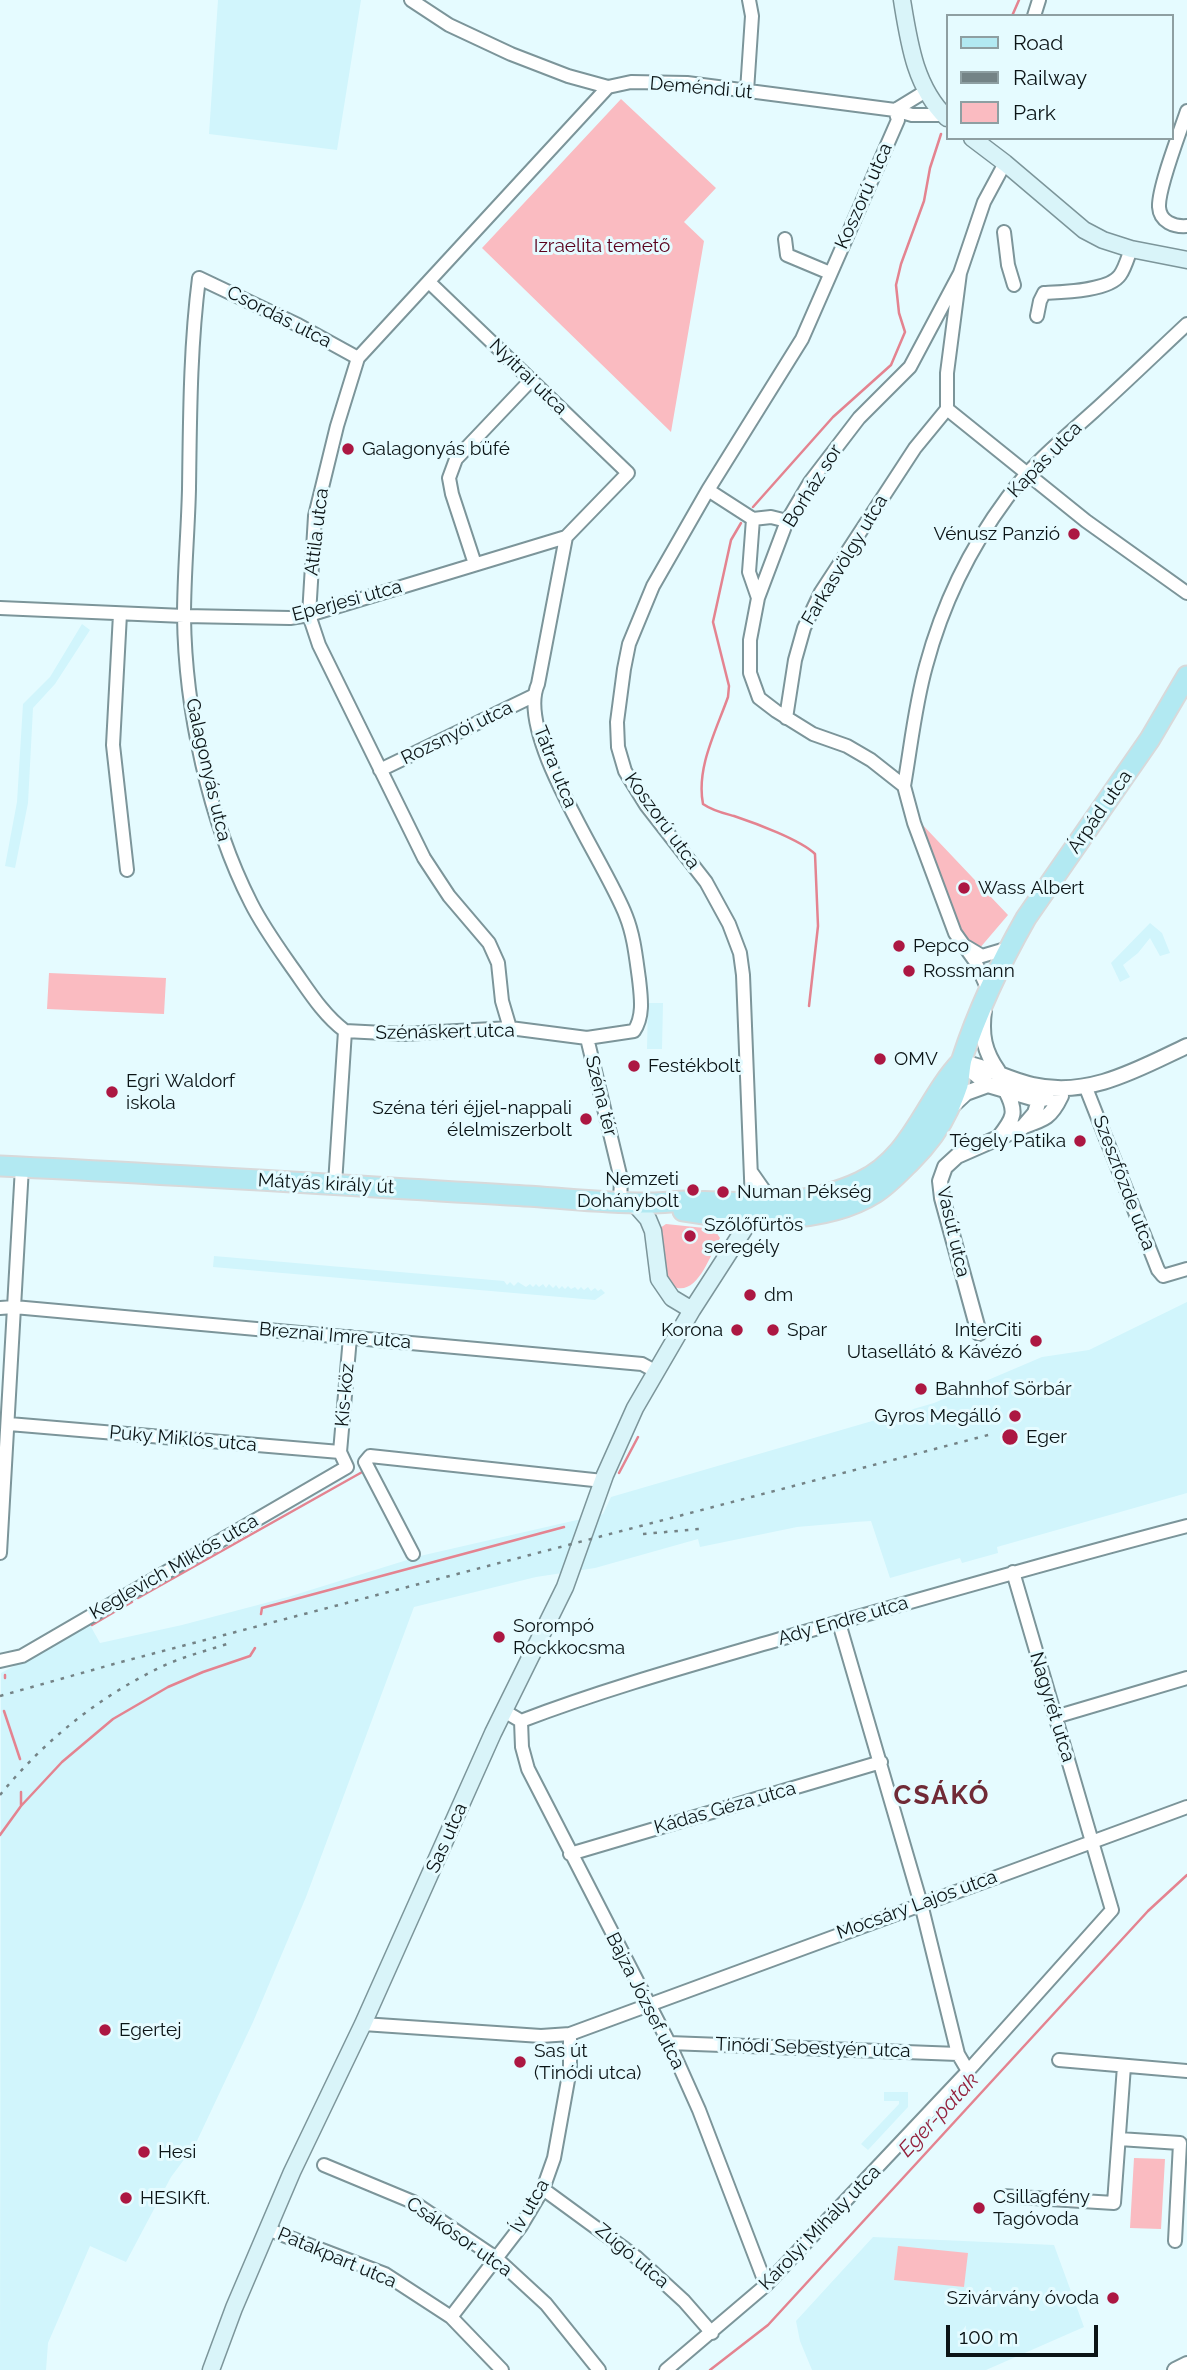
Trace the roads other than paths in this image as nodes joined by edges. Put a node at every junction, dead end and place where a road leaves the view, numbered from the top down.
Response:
1 (411, 0) edge
2 (749, 0) edge
3 (902, 0) edge
4 (608, 87) junction
5 (747, 91) junction
6 (928, 95) junction
7 (1187, 111) edge
8 (897, 115) junction
9 (912, 115) junction
10 (946, 117) edge
11 (975, 140) edge
12 (1005, 163) junction
13 (1182, 227) edge
14 (1004, 232) dead end
15 (785, 239) dead end
16 (1131, 249) junction
17 (1187, 260) edge
18 (960, 273) junction
19 (830, 274) junction
20 (199, 278) joint
21 (429, 282) junction
22 (1014, 285) dead end
23 (1037, 316) dead end
24 (1187, 324) edge
25 (358, 358) junction
26 (531, 380) junction
27 (947, 409) junction
28 (1027, 474) junction
29 (708, 490) junction
30 (754, 519) junction
31 (788, 521) junction
32 (566, 537) junction
33 (475, 564) junction
34 (1187, 593) edge
35 (758, 598) junction
36 (0, 608) edge
37 (120, 614) junction
38 (310, 615) junction
39 (184, 616) junction
40 (1187, 676) edge
41 (533, 696) junction
42 (786, 718) junction
43 (380, 770) junction
44 (904, 786) junction
45 (127, 870) dead end
46 (964, 946) junction
47 (1009, 948) junction
48 (987, 997) junction
49 (510, 1028) junction
50 (345, 1031) junction
51 (635, 1031) joint
52 (587, 1038) junction
53 (1187, 1046) edge
54 (961, 1062) junction
55 (998, 1072) junction
56 (989, 1085) junction
57 (1031, 1085) junction
58 (1086, 1088) junction
59 (1006, 1091) junction
60 (1062, 1092) junction
61 (1039, 1100) junction
62 (948, 1110) junction
63 (1023, 1126) junction
64 (999, 1137) junction
65 (0, 1166) edge
66 (22, 1167) junction
67 (751, 1173) junction
68 (335, 1184) junction
69 (787, 1202) junction
70 (644, 1204) junction
71 (751, 1212) junction
72 (653, 1231) junction
73 (1187, 1269) edge
74 (14, 1307) junction
75 (0, 1308) edge
76 (692, 1310) junction
77 (979, 1333) dead end
78 (349, 1338) junction
79 (655, 1371) junction
80 (9, 1424) junction
81 (340, 1452) junction
82 (603, 1481) junction
83 (1187, 1526) edge
84 (0, 1553) edge
85 (413, 1554) dead end
86 (1013, 1572) junction
87 (839, 1623) junction
88 (0, 1661) edge
89 (1187, 1678) edge
90 (504, 1712) junction
91 (1055, 1717) junction
92 (521, 1721) junction
93 (881, 1762) junction
94 (1187, 1807) edge
95 (1093, 1841) junction
96 (570, 1854) junction
97 (921, 1904) junction
98 (648, 2005) junction
99 (363, 2024) junction
100 (570, 2035) junction
101 (668, 2043) junction
102 (958, 2054) junction
103 (1059, 2060) dead end
104 (1124, 2066) junction
105 (968, 2071) junction
106 (1187, 2071) edge
107 (1119, 2139) junction
108 (324, 2165) dead end
109 (543, 2189) junction
110 (1002, 2196) dead end
111 (267, 2228) junction
112 (1175, 2241) dead end
113 (496, 2258) junction
114 (766, 2285) junction
115 (451, 2316) junction
116 (712, 2333) junction
117 (1187, 2364) edge
118 (211, 2370) edge
119 (502, 2370) edge
120 (599, 2370) edge
121 (666, 2370) edge
122 (1175, 2370) edge

1 - 4 street, Deméndi út
2 - 5 street
3 - 6 main road
4 - 5 street, Deméndi út
4 - 21 street, Attila utca
5 - 8 street, Deméndi út
6 - 8 street
6 - 9 street
6 - 10 main road
7 - 13 street
8 - 9 street, Deméndi út
8 - 19 street, Koszorú utca
9 - 10 street, Deméndi út
11 - 12 main road
12 - 16 main road
12 - 18 street
14 - 22 street
15 - 19 street, Koszorú utca
16 - 17 main road
16 - 23 street
18 - 27 street
18 - 31 street, Borház sor
19 - 29 street, Koszorú utca
20 - 25 street, Csordás utca
20 - 39 street, Galagonyás utca
21 - 25 street, Attila utca
21 - 26 street, Nyitrai utca
24 - 28 street, Kapás utca
25 - 38 street, Attila utca
26 - 32 street, Nyitrai utca
26 - 33 street
27 - 28 street
27 - 42 street, Farkasvölgy utca
28 - 34 street
28 - 44 street, Kapás utca
29 - 30 street
29 - 67 street, Koszorú utca
30 - 31 street
30 - 35 street
31 - 35 street, Borház sor
32 - 33 street, Eperjesi utca
32 - 41 street, Tátra utca
33 - 38 street, Eperjesi utca
35 - 42 street, Borház sor
36 - 37 street, Eperjesi utca
37 - 39 street, Eperjesi utca
37 - 45 street
38 - 39 street, Eperjesi utca
38 - 43 street, Attila utca
39 - 50 street, Galagonyás utca
40 - 47 main road, Árpád utca
41 - 43 street, Rozsnyói utca
41 - 51 street, Tátra utca
42 - 44 street
43 - 49 street, Attila utca
44 - 46 street
46 - 47 street
46 - 48 street
47 - 48 main road, Árpád utca
48 - 54 main road, Árpád utca
48 - 55 street
49 - 50 street, Szénáskert utca
49 - 52 street, Szénáskert utca
50 - 68 street
51 - 52 street, Széna tér
52 - 70 street, Széna tér
53 - 58 street
54 - 55 street
54 - 56 street
54 - 62 main road, Mátyás király út
54 - 69 main road, Mátyás király út
55 - 57 street
56 - 59 street
56 - 62 street
57 - 60 street
57 - 61 street
58 - 60 street
58 - 73 street, Szeszfőzde utca
59 - 61 street
59 - 64 street
60 - 61 street
60 - 63 street, Vasút utca
61 - 63 street
62 - 71 main road, Mátyás király út
63 - 64 street, Vasút utca
64 - 77 street, Vasút utca
65 - 66 main road, Mátyás király út
66 - 68 main road, Mátyás király út
66 - 74 street
67 - 69 street
67 - 71 street, Koszorú utca
68 - 70 main road, Mátyás király út
69 - 71 main road, Mátyás király út
70 - 71 main road, Mátyás király út
70 - 72 main road
70 - 72 main road
71 - 76 main road, Sas utca
72 - 76 main road
74 - 75 street, Breznai Imre utca
74 - 78 street, Breznai Imre utca
74 - 80 street
76 - 79 main road, Sas utca
78 - 79 street, Breznai Imre utca
78 - 81 street, Kis-köz
79 - 82 main road, Sas utca
80 - 81 street, Puky Miklós utca
80 - 84 street
81 - 88 street, Keglevich Miklós utca
82 - 85 street
82 - 90 main road, Sas utca
83 - 86 street, Ady Endre utca
86 - 87 street, Ady Endre utca
86 - 91 street, Nagyrét utca
87 - 92 street, Ady Endre utca
87 - 93 street
89 - 91 street
90 - 92 street
90 - 99 main road, Sas utca
91 - 95 street, Nagyrét utca
92 - 96 street, Bajza József utca
93 - 96 street, Kádas Géza utca
93 - 97 street
94 - 95 street, Mocsáry Lajos utca
95 - 97 street, Mocsáry Lajos utca
95 - 105 street, Károlyi Mihály utca
96 - 98 street, Bajza József utca
97 - 98 street, Mocsáry Lajos utca
97 - 102 street
98 - 100 street
98 - 101 street, Bajza József utca
99 - 100 street
99 - 111 main road, Sas utca
100 - 109 street, Ív utca
101 - 102 street, Tinódi Sebestyén utca
101 - 114 street, Bajza József utca
102 - 105 street
103 - 104 street
104 - 106 street
104 - 107 street
105 - 114 street, Károlyi Mihály utca
107 - 110 street
107 - 112 street
108 - 113 street, Csákósor utca
109 - 113 street, Ív utca
109 - 116 street, Zúgó utca
111 - 115 street, Patakpart utca
111 - 118 main road, Sas utca
113 - 115 street, Ív utca
113 - 120 street, Csákósor utca
114 - 116 street, Károlyi Mihály utca
115 - 119 street, Patakpart utca
116 - 121 street, Károlyi Mihály utca
117 - 122 street

